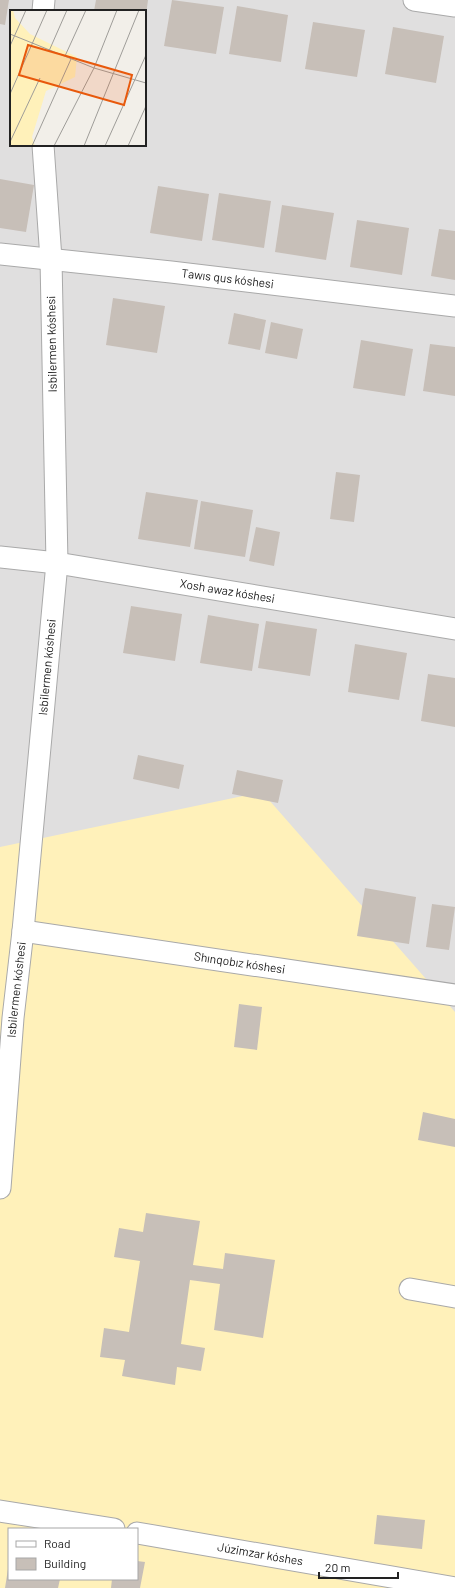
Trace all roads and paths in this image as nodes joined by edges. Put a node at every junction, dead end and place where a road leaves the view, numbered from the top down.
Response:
1 (44, 0) edge
2 (414, 0) edge
3 (455, 6) edge
4 (43, 10) edge
5 (43, 146) edge
6 (0, 254) edge
7 (51, 259) junction
8 (455, 306) edge
9 (0, 557) edge
10 (56, 563) junction
11 (455, 629) edge
12 (23, 930) junction
13 (455, 996) edge
14 (6, 1017) edge
15 (0, 1188) edge
16 (410, 1289) dead end
17 (455, 1297) edge
18 (0, 1511) edge
19 (108, 1528) edge
20 (138, 1533) edge
21 (455, 1588) edge

1 - 4 street
2 - 3 street
5 - 7 street, Isbilermen kóshesi
6 - 7 street, Tawıs qus kóshesi
7 - 8 street, Tawıs qus kóshesi
7 - 10 street, Isbilermen kóshesi
9 - 10 street, Xosh awaz kóshesi
10 - 11 street, Xosh awaz kóshesi
10 - 12 street, Isbilermen kóshesi
12 - 13 street, Shınqobız kóshesi
12 - 14 street, Isbilermen kóshesi
14 - 15 street, Isbilermen kóshesi
16 - 17 street
18 - 19 street
20 - 21 street, Júzimzar kóshes

